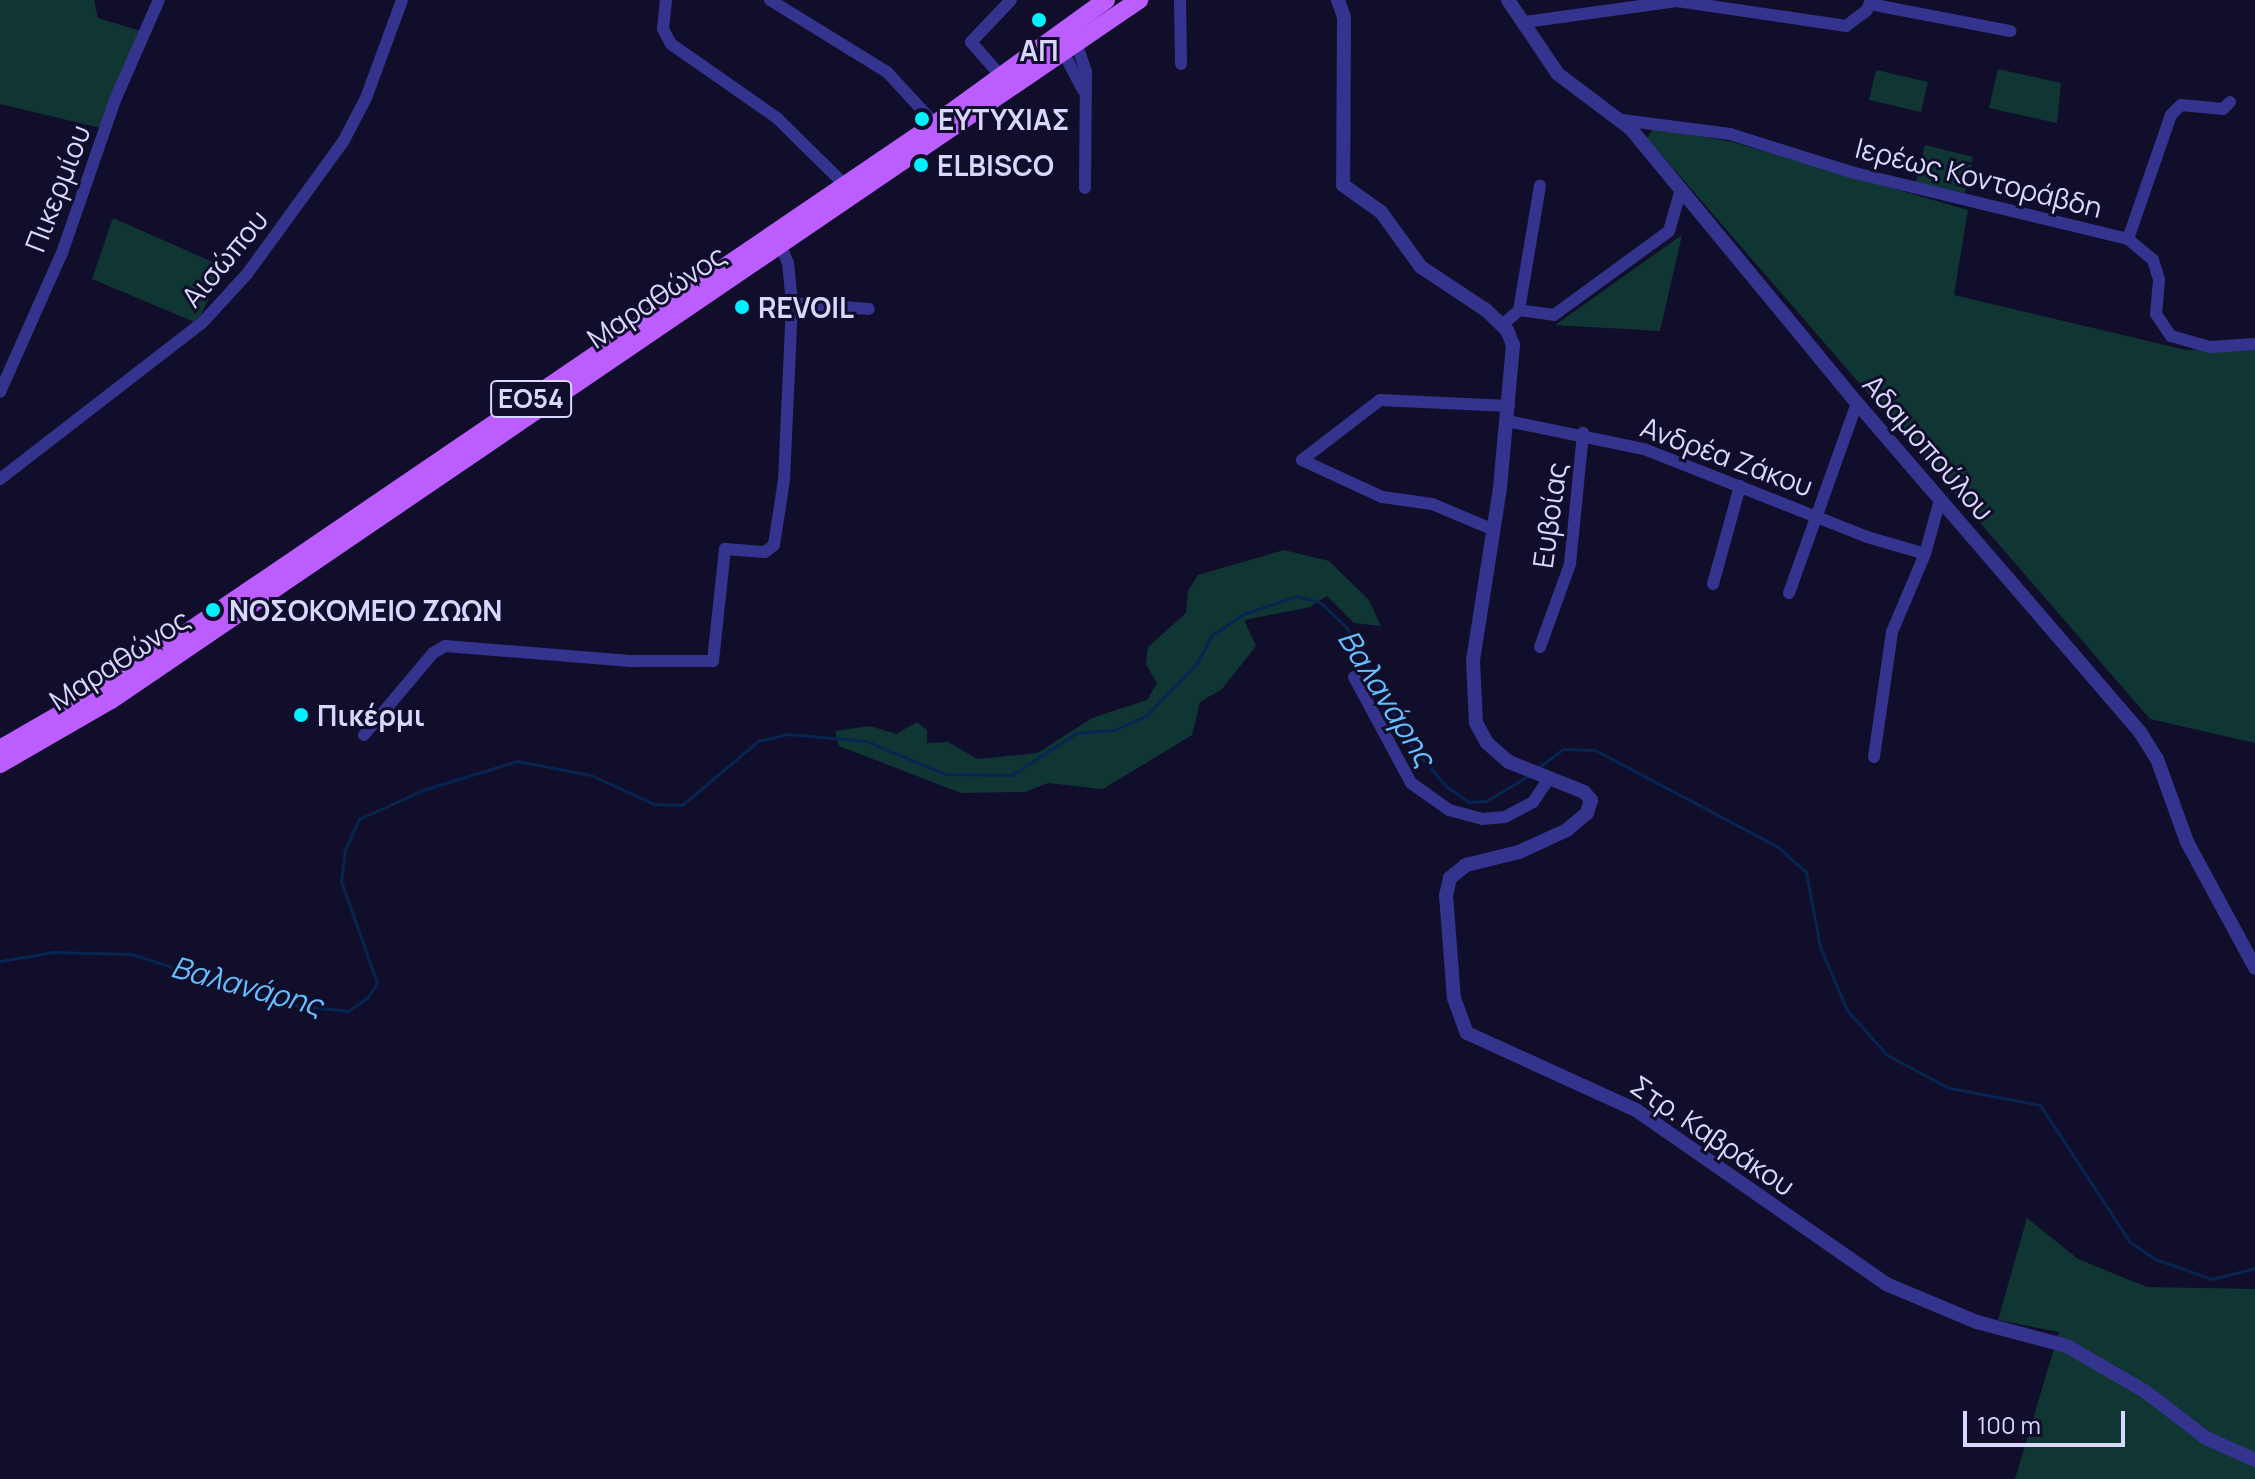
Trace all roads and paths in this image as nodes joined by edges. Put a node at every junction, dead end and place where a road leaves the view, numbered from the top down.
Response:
1 (159, 0) edge
2 (402, 0) edge
3 (666, 0) edge
4 (770, 0) edge
5 (1011, 0) edge
6 (1106, 0) edge
7 (1139, 0) edge
8 (1180, 0) edge
9 (1338, 0) edge
10 (1508, 0) edge
11 (1722, 2) edge
12 (1870, 2) edge
13 (1525, 22) junction
14 (2010, 31) dead end
15 (1066, 40) junction
16 (1181, 64) dead end
17 (1000, 75) junction
18 (2230, 102) dead end
19 (1622, 120) junction
20 (935, 124) junction
21 (845, 185) junction
22 (1540, 186) dead end
23 (1085, 188) dead end
24 (1680, 193) junction
25 (2128, 239) junction
26 (780, 245) junction
27 (792, 303) junction
28 (869, 309) dead end
29 (1519, 310) junction
30 (1502, 325) junction
31 (2255, 344) edge
32 (0, 392) edge
33 (1857, 403) junction
34 (1509, 406) junction
35 (1507, 421) junction
36 (1583, 433) junction
37 (0, 479) edge
38 (1740, 486) junction
39 (1940, 500) junction
40 (1814, 514) junction
41 (1494, 530) junction
42 (1925, 554) junction
43 (1713, 584) dead end
44 (1789, 593) dead end
45 (1540, 647) dead end
46 (1354, 677) dead end
47 (364, 735) dead end
48 (0, 749) edge
49 (1874, 757) dead end
50 (0, 764) edge
51 (1547, 781) junction
52 (2255, 968) edge
53 (2255, 1460) edge

1 - 32 street, Πικερμίου
2 - 37 street, Αισώπου
3 - 21 street
4 - 20 street
5 - 17 street
6 - 15 main road, Μαραθώνος / ΕΟ54
7 - 15 main road, Μαραθώνος / ΕΟ54
8 - 16 street
9 - 30 street
10 - 13 street, Αδαμοπούλου
11 - 12 street
11 - 13 street
12 - 14 street
13 - 19 street, Αδαμοπούλου
15 - 17 main road, Μαραθώνος / ΕΟ54
15 - 23 street
15 - 26 main road, Μαραθώνος / ΕΟ54
17 - 20 main road, Μαραθώνος / ΕΟ54
18 - 25 street
19 - 24 street, Αδαμοπούλου
19 - 25 street, Ιερέως Κοντοράβδη
20 - 21 main road, Μαραθώνος / ΕΟ54
21 - 48 main road, Μαραθώνος / ΕΟ54
22 - 29 street
24 - 29 street
24 - 33 street, Αδαμοπούλου
25 - 31 street, Ιερέως Κοντοράβδη
26 - 27 street
26 - 50 main road, Μαραθώνος / ΕΟ54
27 - 28 street
27 - 47 street
29 - 30 street
30 - 34 street
33 - 39 street, Αδαμοπούλου
33 - 40 street
34 - 35 street
34 - 41 street
35 - 36 street, Ανδρέα Ζάκου
35 - 41 street
36 - 38 street, Ανδρέα Ζάκου
36 - 45 street, Ευβοίας
38 - 40 street, Ανδρέα Ζάκου
38 - 43 street
39 - 42 street
39 - 52 street, Αδαμοπούλου
40 - 42 street, Ανδρέα Ζάκου
40 - 44 street
41 - 51 street
42 - 49 street
46 - 51 street
51 - 53 street, Στρ. Καβράκου

